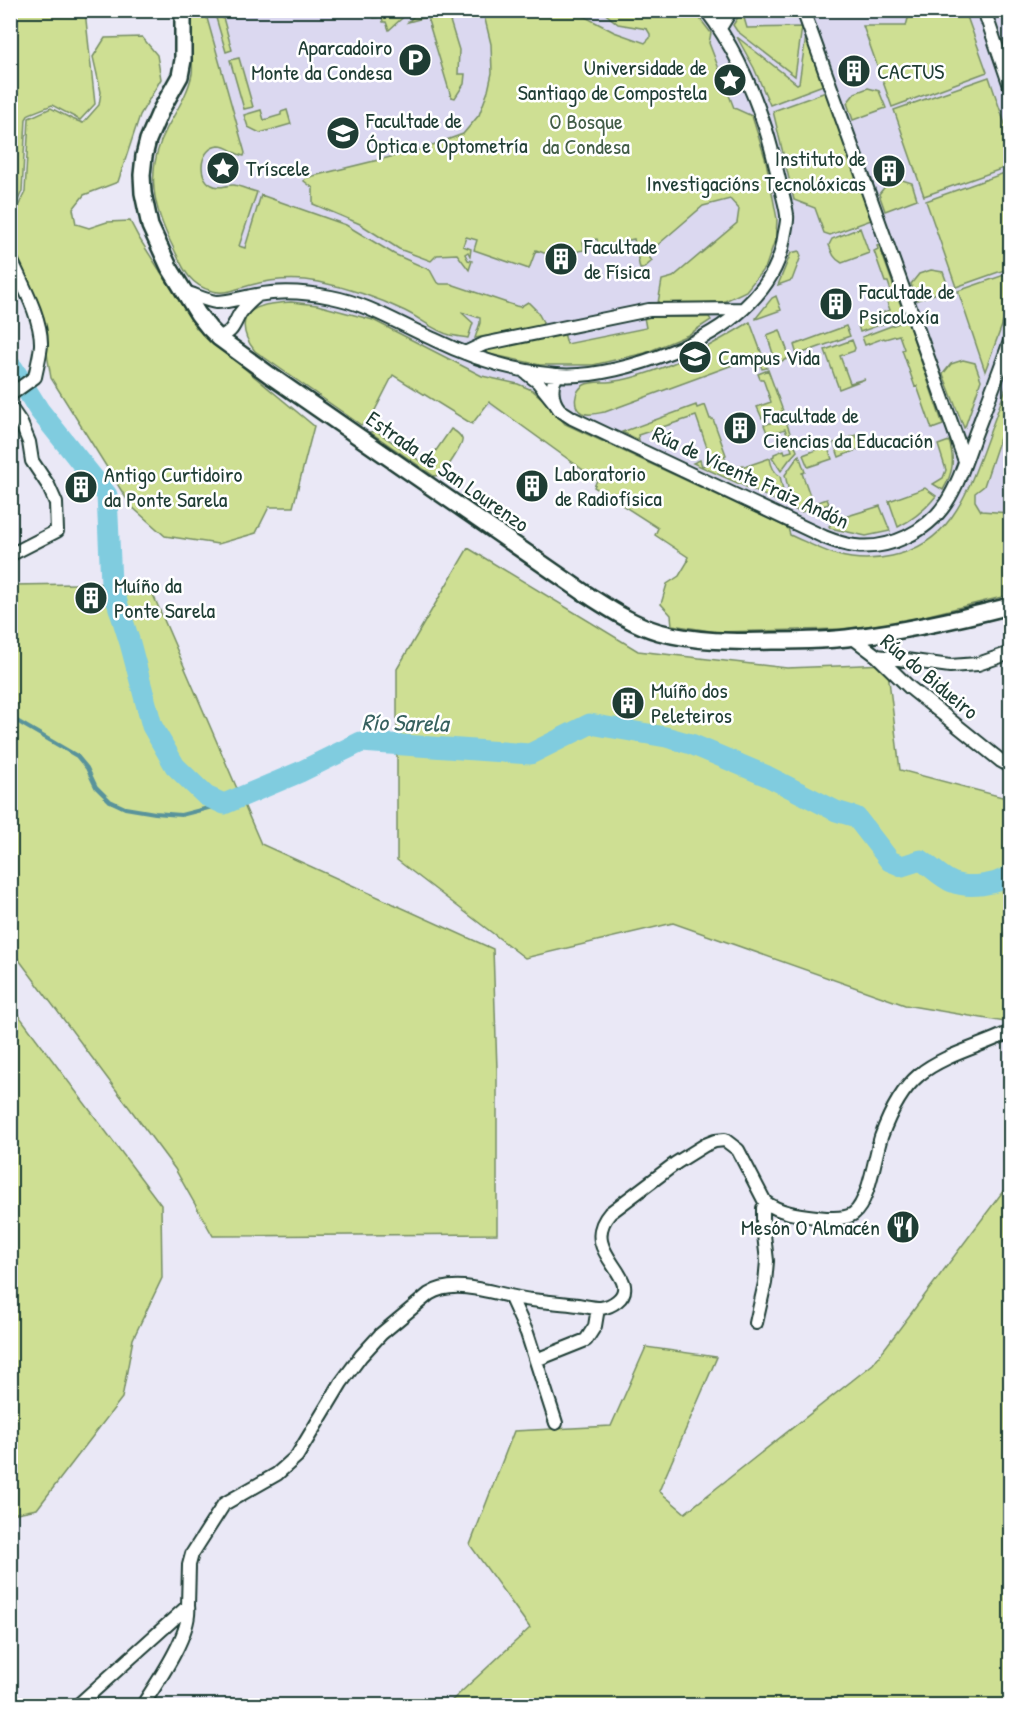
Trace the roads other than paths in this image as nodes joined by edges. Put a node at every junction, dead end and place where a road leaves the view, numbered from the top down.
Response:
1 (183, 10) edge
2 (706, 10) edge
3 (731, 10) edge
4 (804, 10) edge
5 (984, 10) edge
6 (720, 28) junction
7 (1011, 86) edge
8 (10, 257) edge
9 (185, 292) junction
10 (258, 295) junction
11 (219, 301) junction
12 (743, 309) junction
13 (238, 316) junction
14 (203, 321) junction
15 (219, 338) junction
16 (1011, 341) edge
17 (465, 353) junction
18 (521, 370) junction
19 (558, 375) junction
20 (10, 394) edge
21 (10, 407) edge
22 (560, 410) junction
23 (572, 418) junction
24 (965, 461) junction
25 (10, 555) edge
26 (1011, 606) edge
27 (853, 638) junction
28 (1011, 653) edge
29 (877, 656) junction
30 (1011, 766) edge
31 (1011, 1032) edge
32 (766, 1203) junction
33 (510, 1296) junction
34 (598, 1308) junction
35 (756, 1323) dead end
36 (536, 1360) junction
37 (555, 1423) dead end
38 (188, 1606) junction
39 (76, 1706) edge
40 (142, 1706) edge

1 - 9 street, Estrada de San Lourenzo
2 - 6 street
3 - 6 street
4 - 24 street
5 - 7 street
6 - 12 street
8 - 20 street
9 - 11 street
9 - 14 street, Estrada de San Lourenzo
10 - 11 street
10 - 13 street
10 - 17 street
11 - 13 street
11 - 14 street
12 - 17 street
12 - 19 street
13 - 15 street
14 - 15 street, Estrada de San Lourenzo
15 - 27 street, Estrada de San Lourenzo
16 - 24 street, Rúa de Vicente Fraiz Andón
17 - 18 street
18 - 19 street
18 - 22 street, Rúa de Vicente Fraiz Andón
19 - 22 street
19 - 23 street
21 - 25 street
22 - 23 street, Rúa de Vicente Fraiz Andón
23 - 24 street, Rúa de Vicente Fraiz Andón
26 - 27 street, Estrada de San Lourenzo
27 - 29 street, Rúa do Bidueiro
28 - 29 street
29 - 30 street, Rúa do Bidueiro
31 - 32 street
32 - 34 street
32 - 35 street
33 - 34 street
33 - 36 street
33 - 38 street
34 - 36 street
36 - 37 street
38 - 39 street
38 - 40 street

